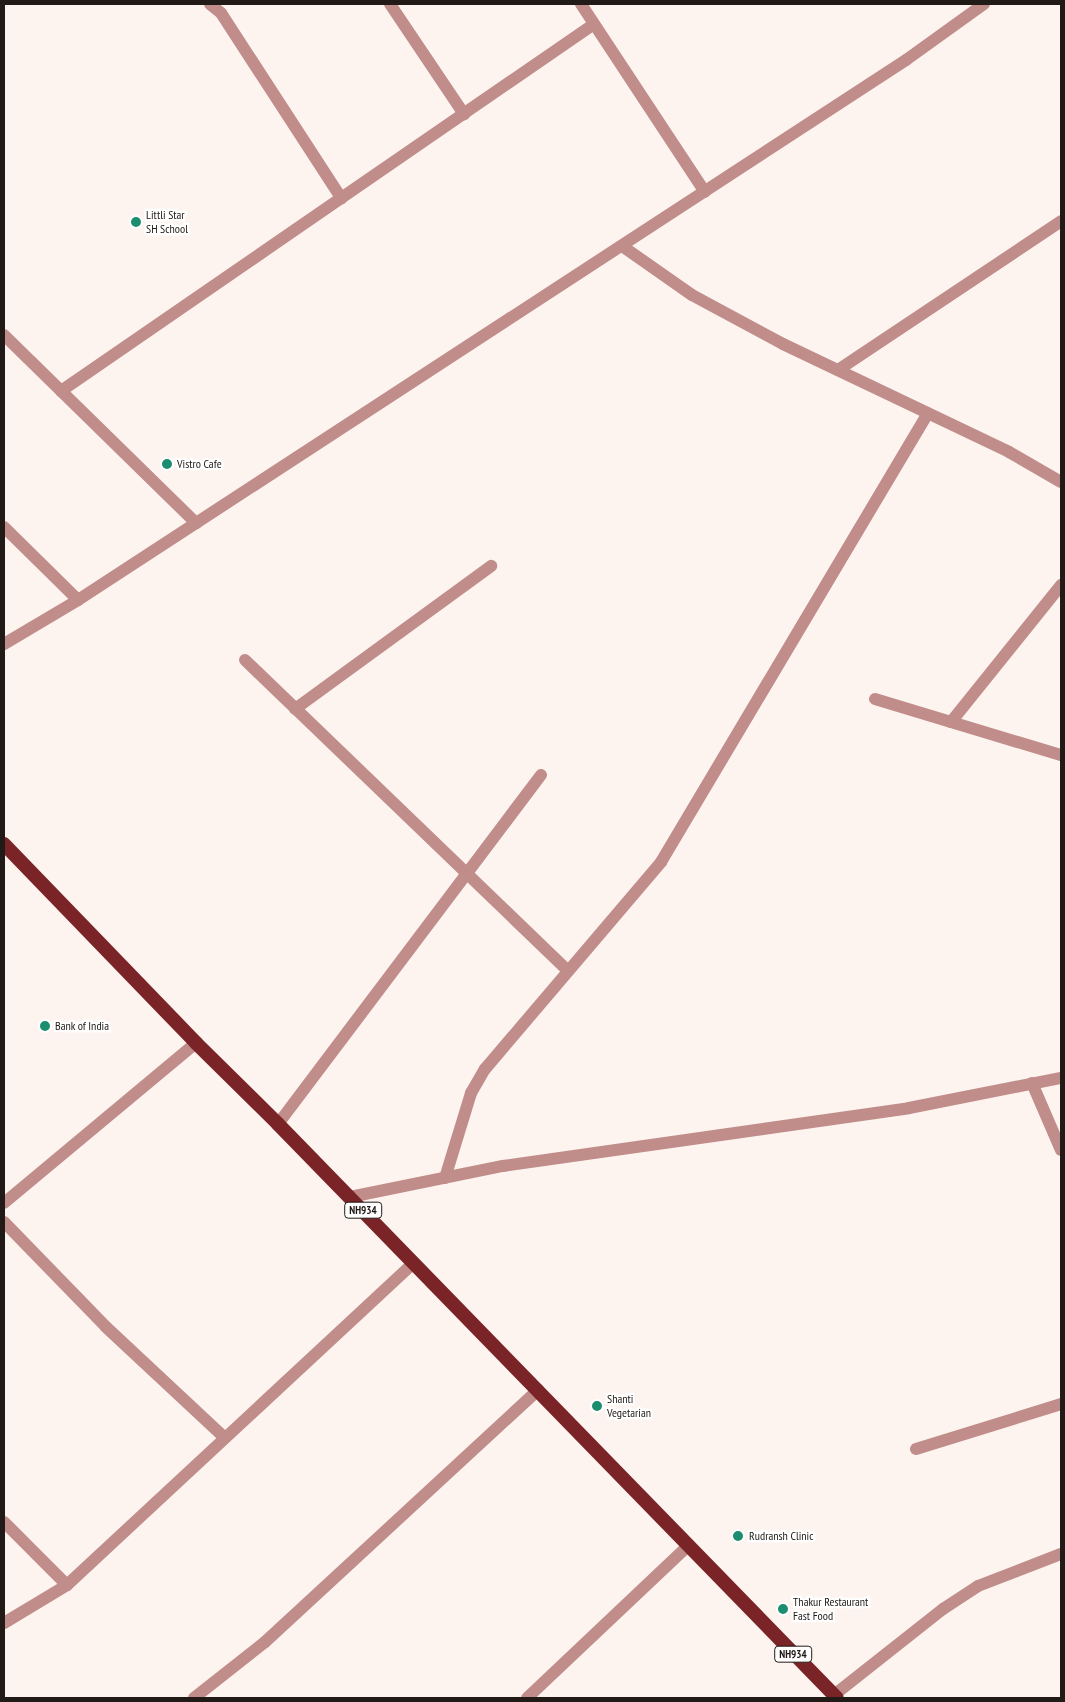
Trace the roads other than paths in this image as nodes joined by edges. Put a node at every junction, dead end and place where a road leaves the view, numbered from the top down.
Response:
1 (210, 4) edge
2 (390, 4) edge
3 (581, 4) edge
4 (984, 4) edge
5 (594, 24) junction
6 (464, 114) junction
7 (705, 192) junction
8 (341, 198) junction
9 (1061, 221) edge
10 (622, 246) junction
11 (4, 335) edge
12 (838, 370) junction
13 (61, 391) junction
14 (928, 413) junction
15 (1061, 482) edge
16 (196, 523) junction
17 (4, 527) edge
18 (491, 566) dead end
19 (1061, 585) edge
20 (78, 600) junction
21 (4, 644) edge
22 (245, 660) dead end
23 (875, 699) dead end
24 (296, 709) junction
25 (951, 722) junction
26 (1061, 754) edge
27 (541, 775) dead end
28 (4, 844) edge
29 (466, 874) junction
30 (568, 970) junction
31 (196, 1043) junction
32 (1061, 1078) edge
33 (1032, 1084) junction
34 (278, 1124) junction
35 (1061, 1150) edge
36 (445, 1178) junction
37 (350, 1197) junction
38 (4, 1203) edge
39 (4, 1222) edge
40 (414, 1263) junction
41 (538, 1390) junction
42 (1061, 1404) edge
43 (224, 1437) junction
44 (916, 1449) dead end
45 (4, 1522) edge
46 (689, 1544) junction
47 (1061, 1554) edge
48 (66, 1585) junction
49 (4, 1623) edge
50 (835, 1697) edge
51 (194, 1698) edge
52 (527, 1698) edge

1 - 8 street
2 - 6 street
3 - 5 street
4 - 7 street
5 - 6 street
5 - 7 street
6 - 8 street
7 - 10 street
8 - 13 street
9 - 12 street
10 - 12 street
10 - 16 street
11 - 13 street
12 - 14 street
13 - 16 street
14 - 15 street
14 - 30 street
16 - 20 street
17 - 20 street
18 - 24 street
19 - 25 street
20 - 21 street
22 - 24 street
23 - 25 street
24 - 29 street
25 - 26 street
27 - 29 street
28 - 31 highway, NH934
29 - 30 street
29 - 34 street
30 - 36 street
31 - 34 highway, NH934
31 - 38 street
32 - 33 street
33 - 35 street
33 - 36 street
34 - 37 highway, NH934
36 - 37 street
37 - 40 highway, NH934
39 - 43 street
40 - 41 highway, NH934
40 - 43 street
41 - 46 highway, NH934
41 - 51 street
42 - 44 street
43 - 48 street
45 - 48 street
46 - 50 highway, NH934
46 - 52 street
47 - 50 street
48 - 49 street

